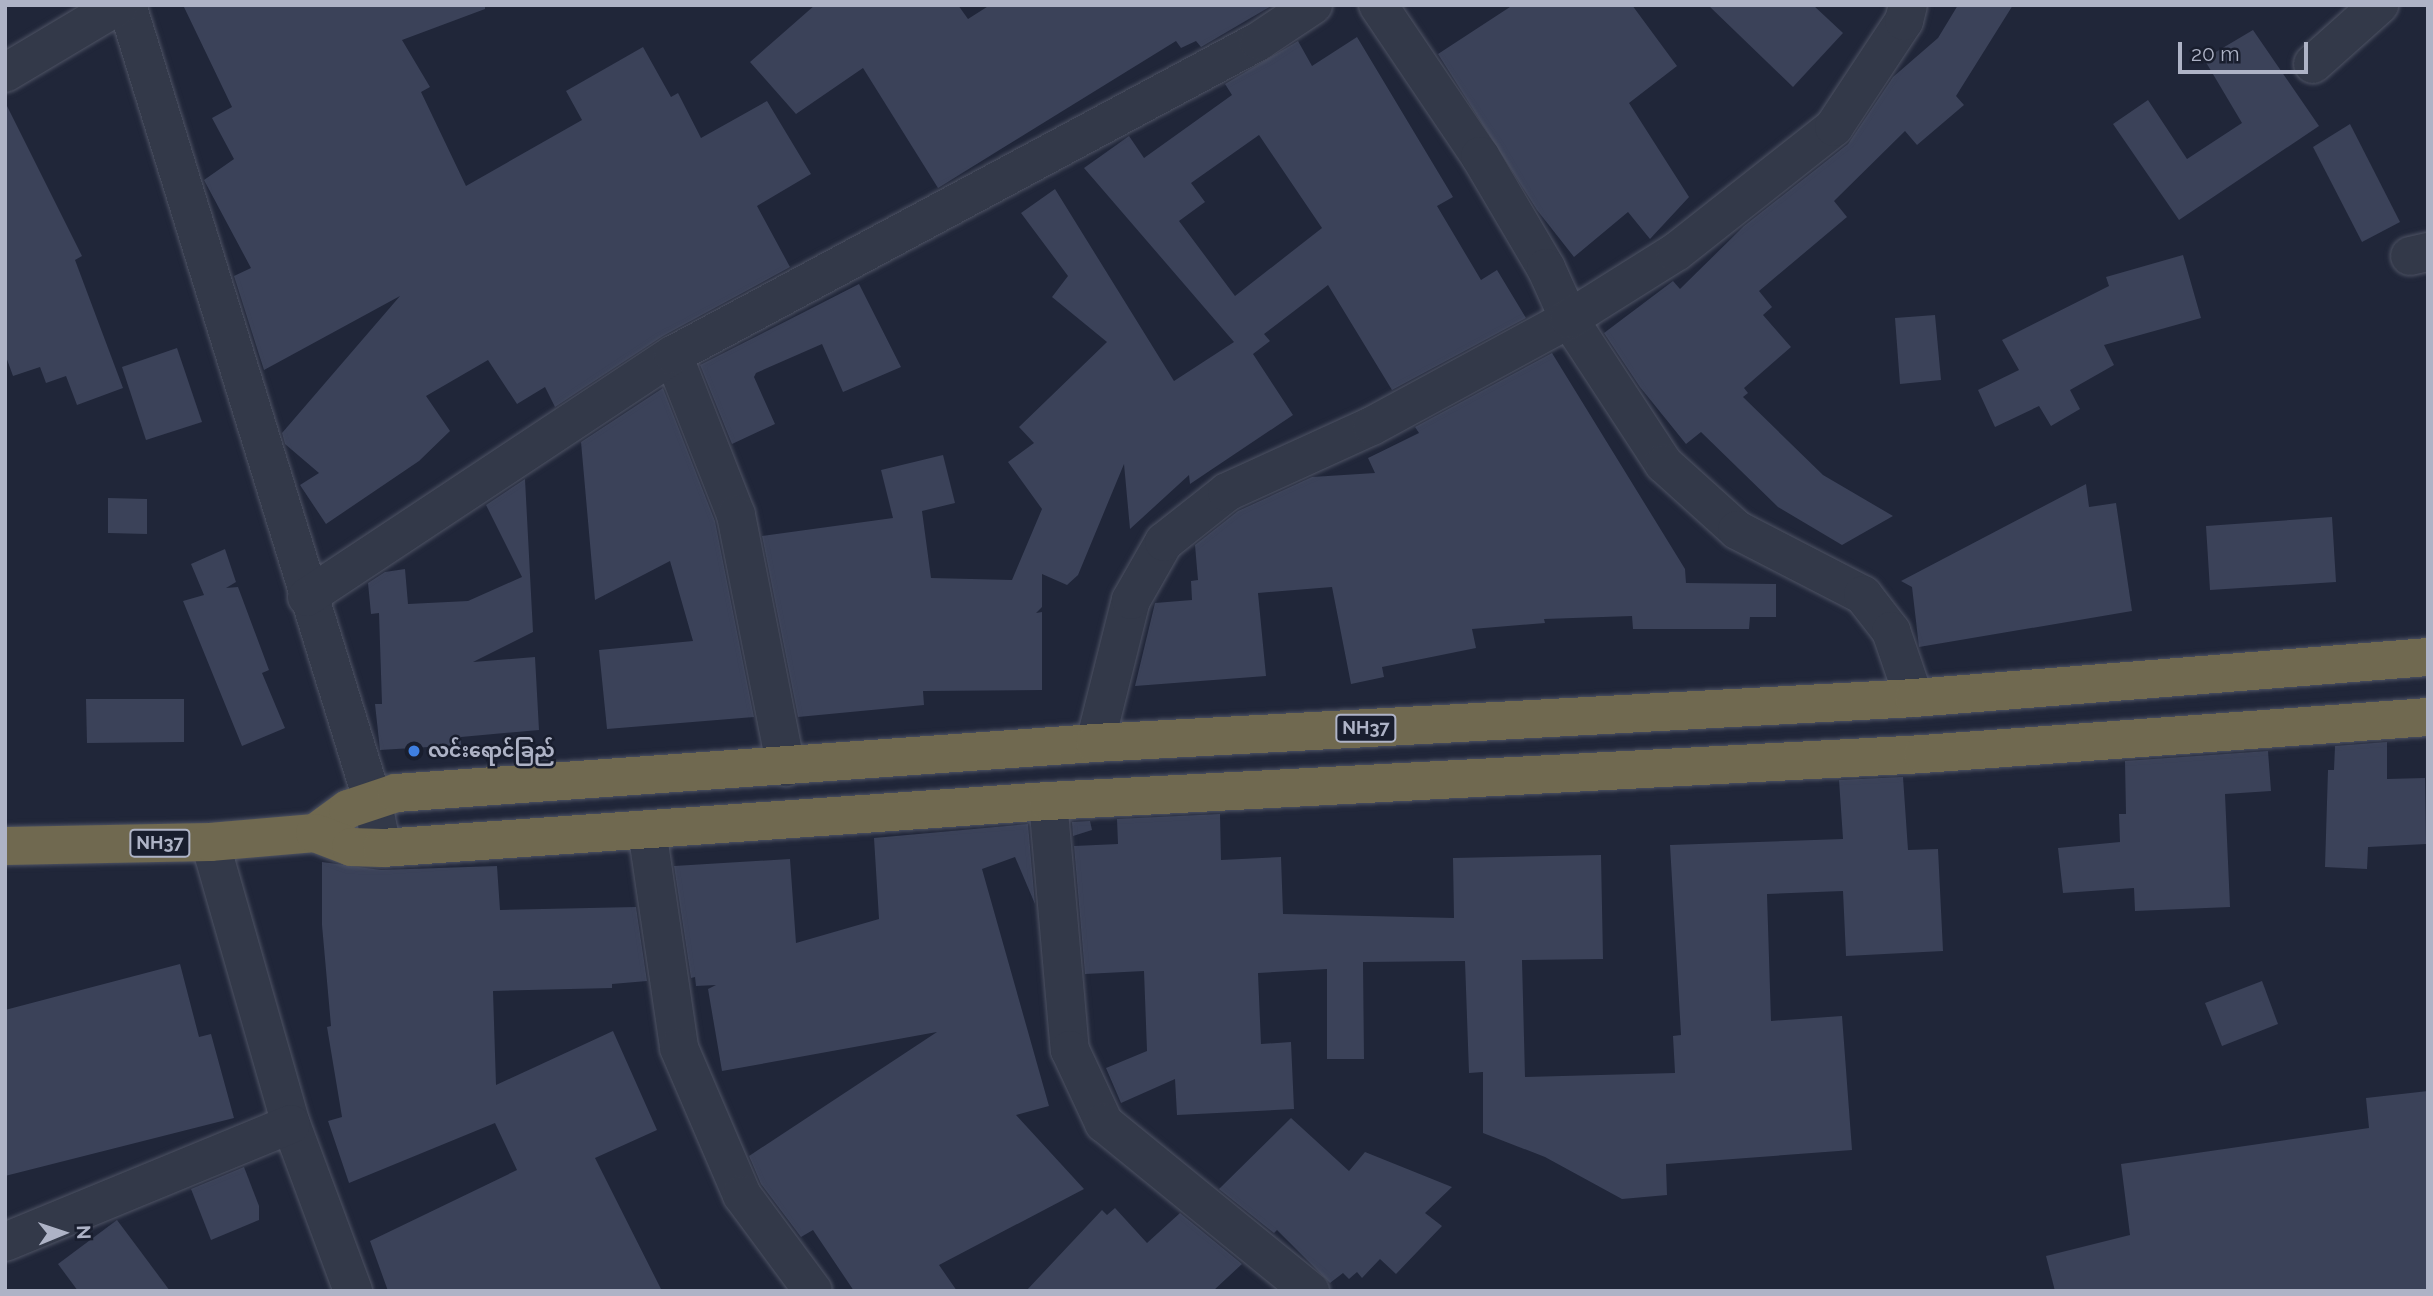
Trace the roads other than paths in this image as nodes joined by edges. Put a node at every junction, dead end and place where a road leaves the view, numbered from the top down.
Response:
1 (119, 5) edge
2 (127, 5) edge
3 (1313, 5) edge
4 (1378, 5) edge
5 (1908, 5) edge
6 (2379, 5) edge
7 (2313, 64) dead end
8 (5, 73) edge
9 (1569, 319) junction
10 (673, 355) junction
11 (307, 597) junction
12 (2428, 657) edge
13 (1914, 698) junction
14 (2428, 717) edge
15 (1095, 743) junction
16 (786, 766) junction
17 (372, 799) junction
18 (1048, 801) junction
19 (647, 831) junction
20 (315, 834) junction
21 (210, 842) junction
22 (5, 846) edge
23 (382, 848) junction
24 (291, 1124) junction
25 (5, 1242) edge
26 (353, 1291) edge
27 (813, 1291) edge
28 (1310, 1291) edge

1 - 8 street
2 - 11 street
3 - 10 street
4 - 9 street
5 - 9 street
6 - 7 street
9 - 13 street
9 - 15 street
10 - 11 street
10 - 16 street
11 - 17 street
12 - 13 highway, NH37
13 - 15 highway, NH37
14 - 18 highway, NH37
15 - 16 highway, NH37
16 - 17 highway, NH37
17 - 20 highway, NH37
17 - 23 street
18 - 19 highway, NH37
18 - 28 street
19 - 23 highway, NH37
19 - 27 street
20 - 21 highway, NH37
20 - 23 highway, NH37
21 - 22 highway, NH37
21 - 24 street
24 - 25 street
24 - 26 street

